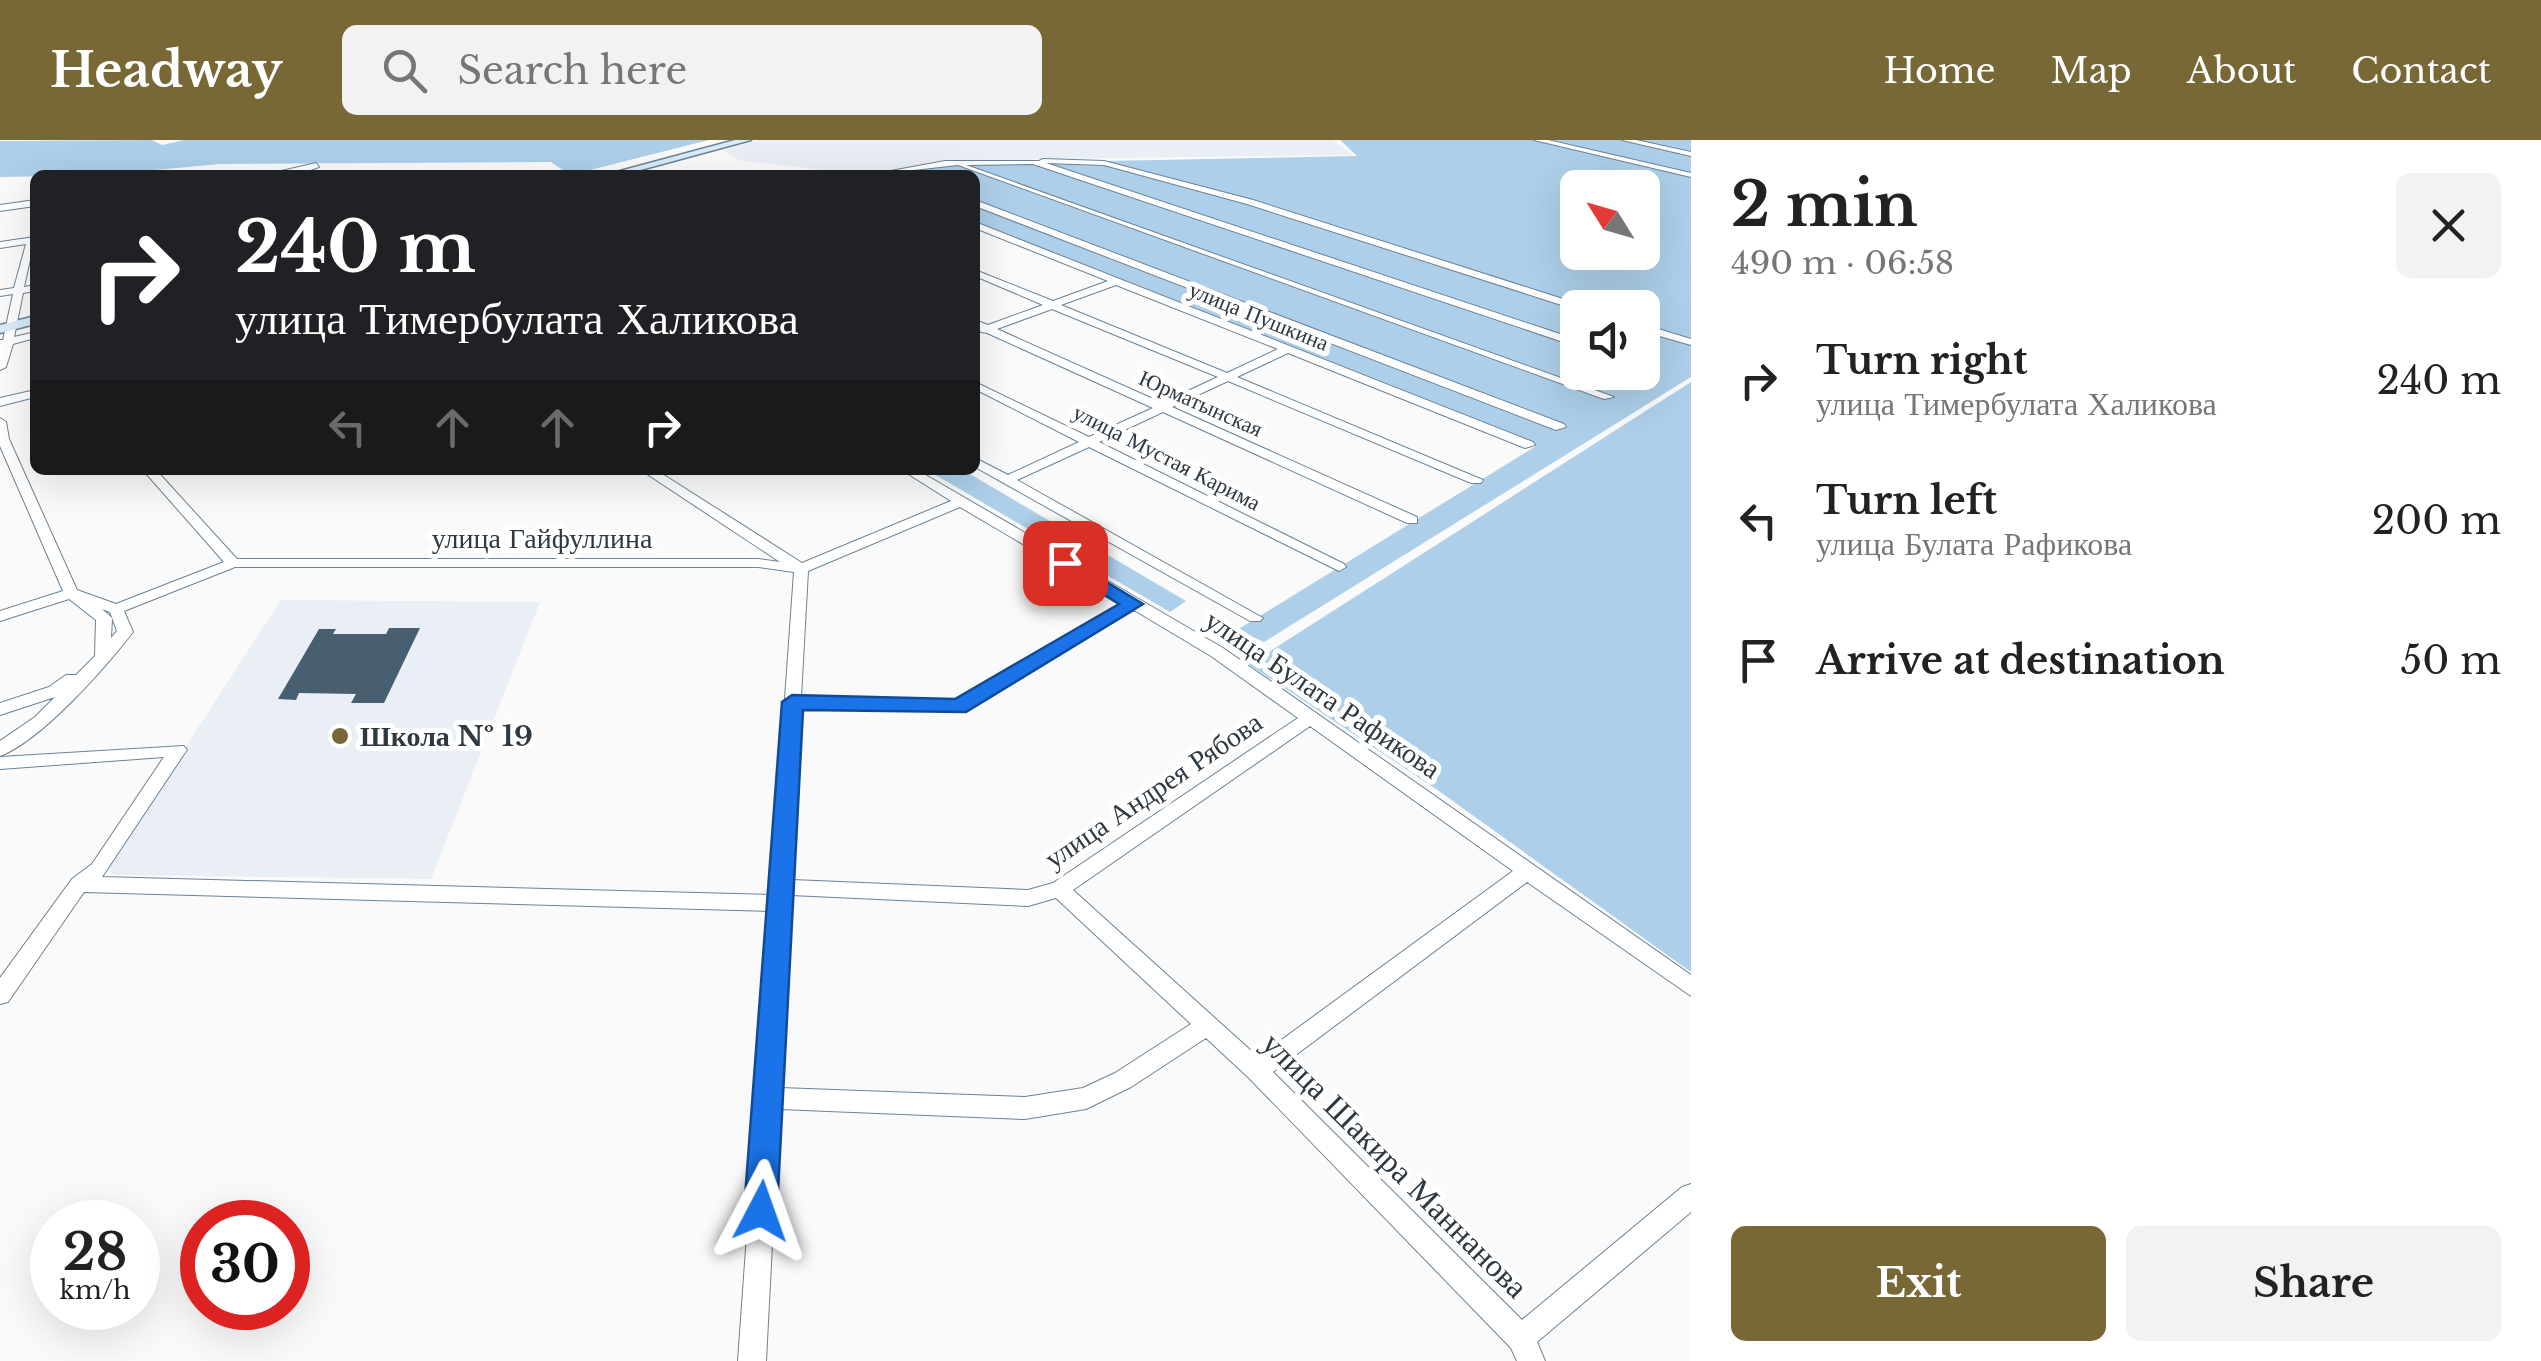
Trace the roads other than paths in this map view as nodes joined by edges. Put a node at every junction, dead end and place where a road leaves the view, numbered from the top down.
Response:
1 (746, 140) edge
2 (1538, 140) edge
3 (1626, 140) edge
4 (1691, 154) edge
5 (1034, 162) junction
6 (951, 163) junction
7 (316, 165) dead end
8 (632, 169) joint
9 (306, 170) edge
10 (628, 170) edge
11 (913, 170) edge
12 (971, 170) edge
13 (980, 173) edge
14 (1691, 175) edge
15 (30, 205) edge
16 (980, 205) edge
17 (0, 208) edge
18 (980, 227) edge
19 (30, 241) edge
20 (0, 244) edge
21 (30, 244) edge
22 (980, 275) edge
23 (1117, 281) junction
24 (30, 289) edge
25 (15, 291) junction
26 (0, 293) edge
27 (1560, 301) edge
28 (1052, 305) junction
29 (30, 322) edge
30 (982, 331) edge
31 (1660, 333) edge
32 (5, 335) edge
33 (1560, 338) edge
34 (1691, 342) edge
35 (1288, 349) junction
36 (0, 368) edge
37 (1228, 378) junction
38 (980, 387) edge
39 (30, 394) edge
40 (1608, 397) dead end
41 (0, 402) edge
42 (1162, 408) junction
43 (0, 422) edge
44 (1560, 427) dead end
45 (1090, 440) junction
46 (1529, 445) dead end
47 (980, 465) edge
48 (154, 475) edge
49 (654, 475) edge
50 (917, 475) edge
51 (1008, 480) junction
52 (1476, 480) dead end
53 (962, 501) junction
54 (1412, 520) dead end
55 (233, 563) junction
56 (1339, 568) dead end
57 (801, 569) junction
58 (71, 594) junction
59 (1133, 604) junction
60 (116, 609) junction
61 (0, 616) edge
62 (1255, 618) dead end
63 (104, 658) junction
64 (792, 702) junction
65 (0, 709) edge
66 (1311, 716) junction
67 (0, 750) edge
68 (0, 763) edge
69 (1529, 870) junction
70 (79, 884) junction
71 (1059, 888) junction
72 (780, 895) junction
73 (1691, 986) edge
74 (0, 995) edge
75 (1208, 1025) junction
76 (1257, 1071) junction
77 (768, 1098) junction
78 (1691, 1196) edge
79 (1526, 1350) edge
80 (752, 1361) edge

1 - 8 street
2 - 14 street
3 - 4 street
5 - 6 street
5 - 27 street
5 - 33 street
6 - 11 street
6 - 12 street
7 - 9 street
8 - 10 street
13 - 40 street
15 - 17 street
16 - 44 street
18 - 23 street, улица Пушкина
19 - 20 street
21 - 25 street
22 - 28 street
23 - 28 street
23 - 35 street, улица Пушкина
24 - 25 street
25 - 26 street
25 - 32 street
28 - 30 street
28 - 37 street
29 - 32 street
30 - 42 street, Юрматынская
31 - 34 street
32 - 36 street
35 - 37 street
35 - 46 street, улица Пушкина
37 - 42 street
37 - 52 street
38 - 45 street, улица Мустая Карима
39 - 41 street
42 - 45 street
42 - 54 street, Юрматынская
43 - 58 street
45 - 51 street
45 - 56 street, улица Мустая Карима
47 - 51 street
48 - 55 street
49 - 57 street
50 - 53 street, улица Булата Рафикова
51 - 62 street
53 - 57 street, улица Гайфуллина
53 - 59 street, улица Булата Рафикова
55 - 57 street, улица Гайфуллина
55 - 60 street
57 - 64 street
58 - 60 street
58 - 61 street
58 - 63 street
59 - 64 street
59 - 66 street, улица Булата Рафикова
60 - 63 street
63 - 65 street
63 - 67 street
64 - 72 street
66 - 69 street, улица Булата Рафикова
66 - 71 street, улица Андрея Рябова
68 - 70 street
69 - 73 street, улица Булата Рафикова
69 - 76 street
70 - 72 street, улица Андрея Рябова
70 - 74 street
71 - 72 street, улица Андрея Рябова
71 - 75 street, улица Шакира Маннанова
72 - 77 street
75 - 76 street, улица Шакира Маннанова
75 - 77 street
76 - 79 street, улица Шакира Маннанова
77 - 80 street
78 - 79 street, улица Шакира Маннанова

